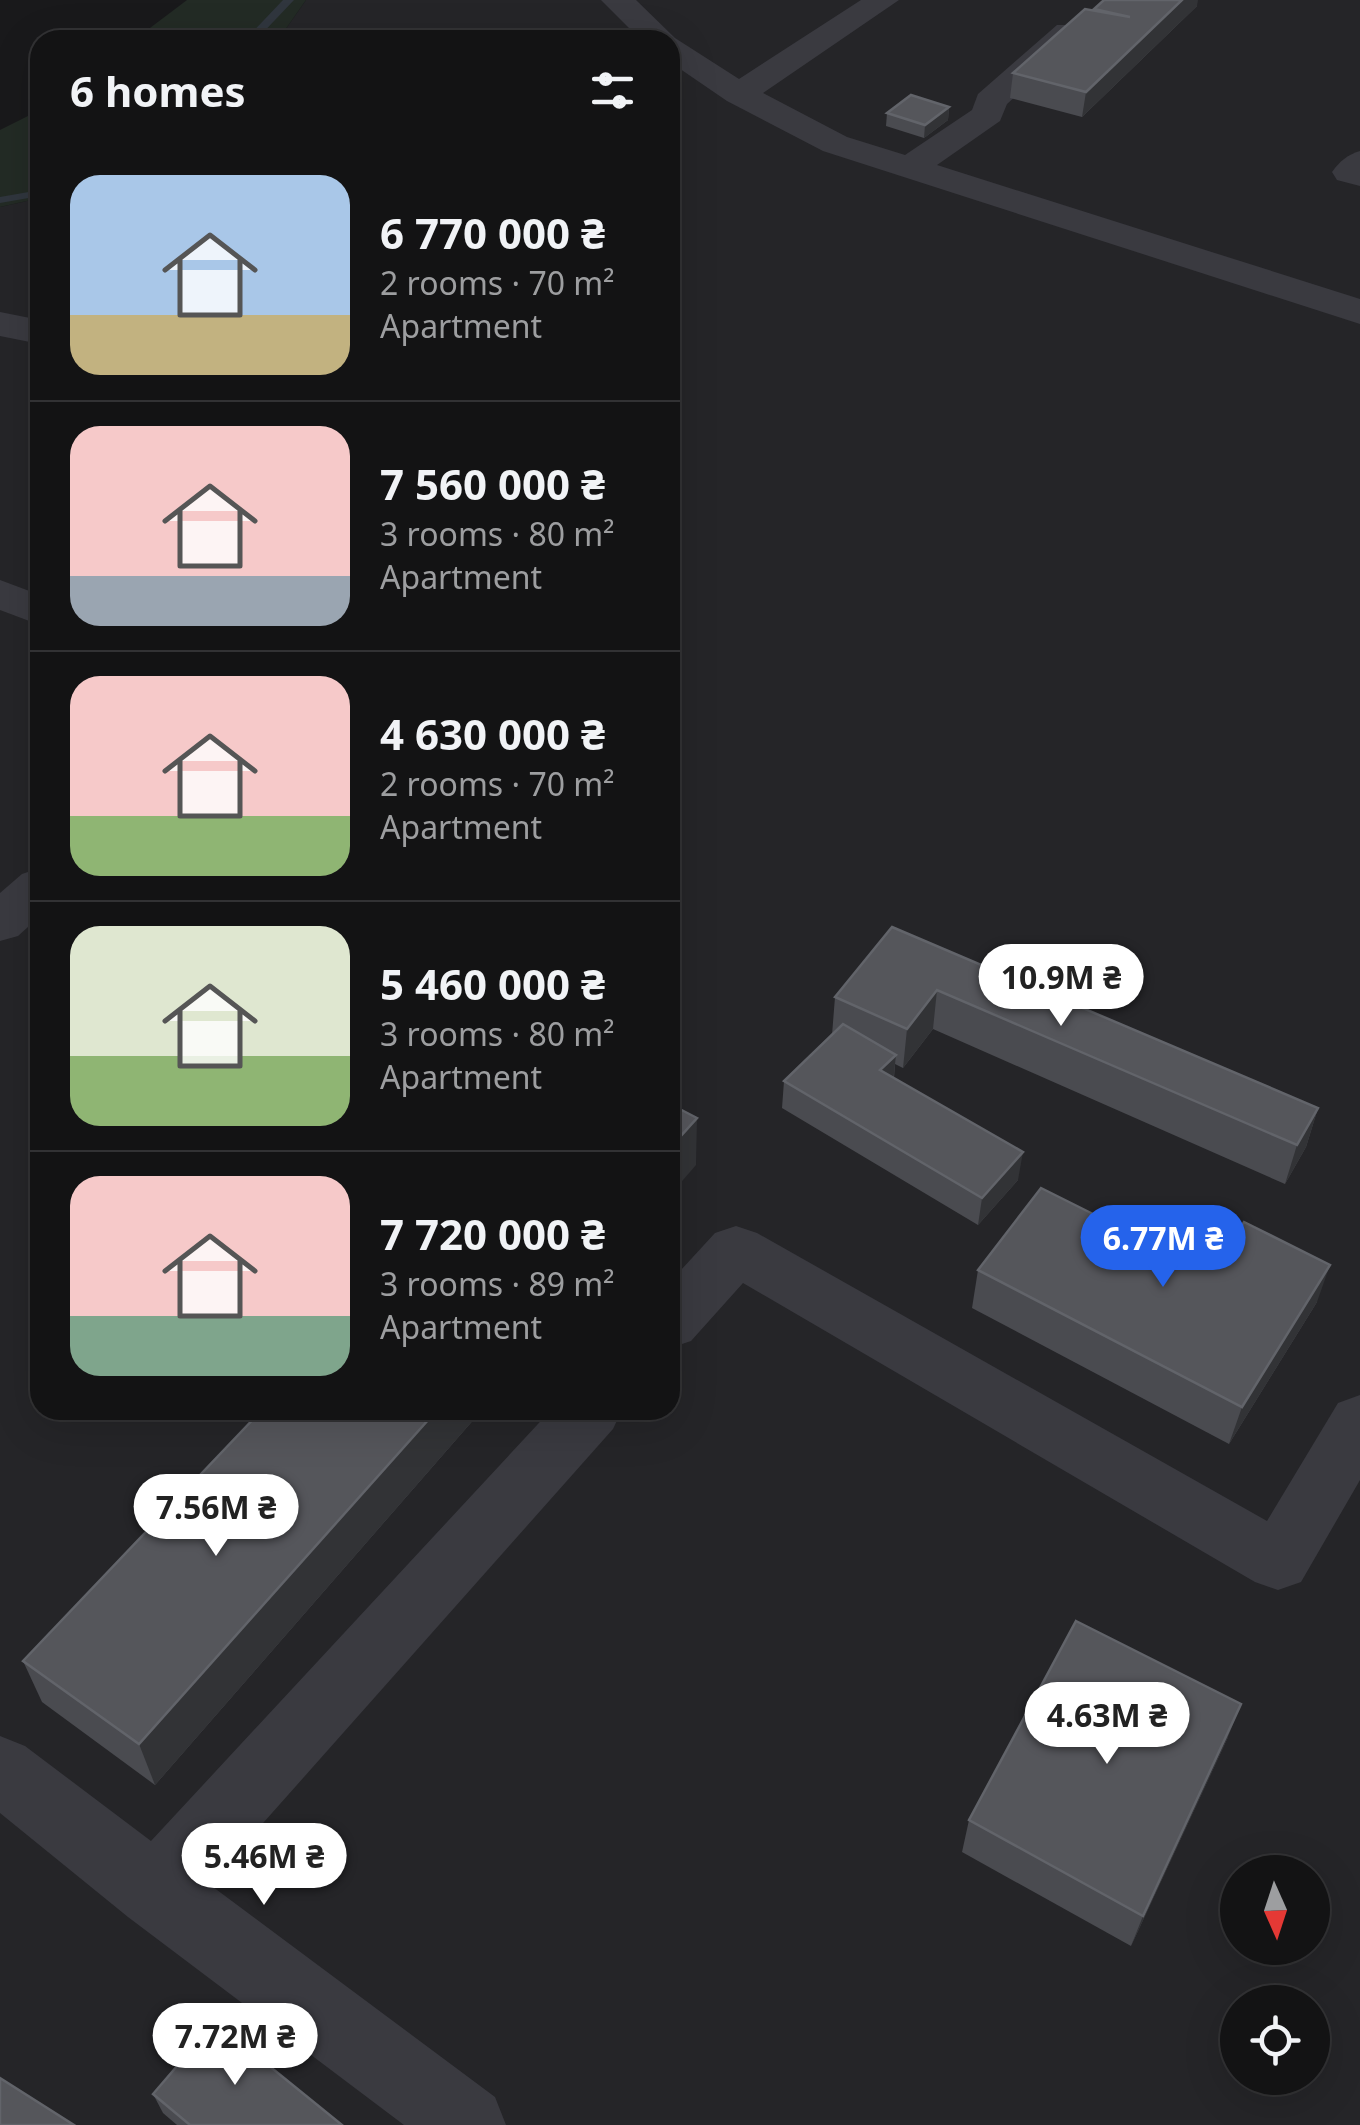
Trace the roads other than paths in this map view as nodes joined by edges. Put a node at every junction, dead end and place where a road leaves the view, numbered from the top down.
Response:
1 (618, 0) edge
2 (883, 0) edge
3 (1076, 25) edge
4 (650, 30) edge
5 (680, 54) edge
6 (739, 94) junction
7 (1360, 162) edge
8 (910, 168) junction
9 (1360, 175) edge
10 (1360, 312) edge
11 (0, 324) edge
12 (30, 330) edge
13 (0, 594) edge
14 (30, 607) edge
15 (30, 895) edge
16 (0, 923) edge
17 (680, 1312) edge
18 (582, 1420) edge
19 (1360, 1422) edge
20 (0, 1770) edge
21 (154, 1890) junction
22 (468, 2125) edge

1 - 4 street
2 - 6 street
3 - 8 street
5 - 6 street
6 - 8 street
7 - 9 street
8 - 10 street
11 - 12 street
13 - 14 street
15 - 16 street
17 - 19 street
18 - 21 street
20 - 21 street
21 - 22 street

